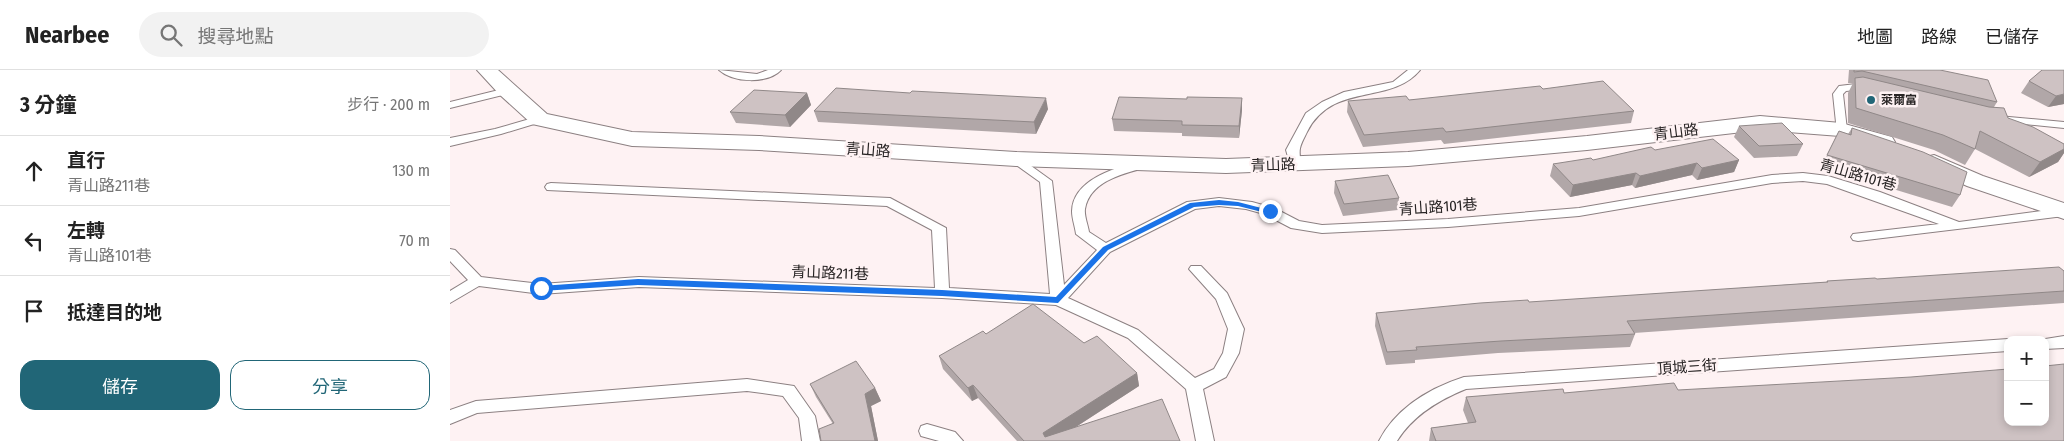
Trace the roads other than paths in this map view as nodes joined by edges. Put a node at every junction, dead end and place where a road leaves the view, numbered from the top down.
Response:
1 (724, 70) edge
2 (776, 70) edge
3 (1416, 70) edge
4 (487, 71) edge
5 (507, 91) junction
6 (1883, 94) edge
7 (450, 105) edge
8 (1989, 118) edge
9 (540, 119) junction
10 (2064, 125) edge
11 (1840, 130) junction
12 (450, 142) edge
13 (1016, 159) junction
14 (1147, 164) junction
15 (1295, 164) junction
16 (551, 187) dead end
17 (2064, 211) edge
18 (1958, 226) junction
19 (1858, 237) dead end
20 (1106, 249) junction
21 (450, 253) edge
22 (1196, 269) dead end
23 (477, 281) junction
24 (942, 293) junction
25 (450, 298) edge
26 (1058, 300) junction
27 (2064, 342) edge
28 (2049, 343) edge
29 (2004, 345) edge
30 (1194, 386) junction
31 (450, 416) edge
32 (927, 431) dead end
33 (811, 441) edge
34 (954, 441) edge
35 (1205, 441) edge
36 (1388, 441) edge

1 - 2 lane
3 - 15 lane
4 - 5 street, 青山路
5 - 7 lane
5 - 9 street, 青山路
6 - 11 lane
8 - 10 lane
9 - 12 lane
9 - 13 street, 青山路
11 - 15 street, 青山路
11 - 17 street, 青山路
13 - 14 street, 青山路
13 - 26 lane
14 - 15 street, 青山路
14 - 20 lane
16 - 24 lane
17 - 18 lane, 青山路101巷
18 - 19 lane
18 - 20 lane, 青山路101巷
20 - 26 lane, 青山路101巷
21 - 23 lane
22 - 30 lane
23 - 24 lane, 青山路211巷
23 - 25 lane
24 - 26 lane, 青山路211巷
26 - 30 lane
27 - 28 lane
29 - 36 lane, 頂城三街
30 - 35 lane
31 - 33 lane
32 - 34 lane

